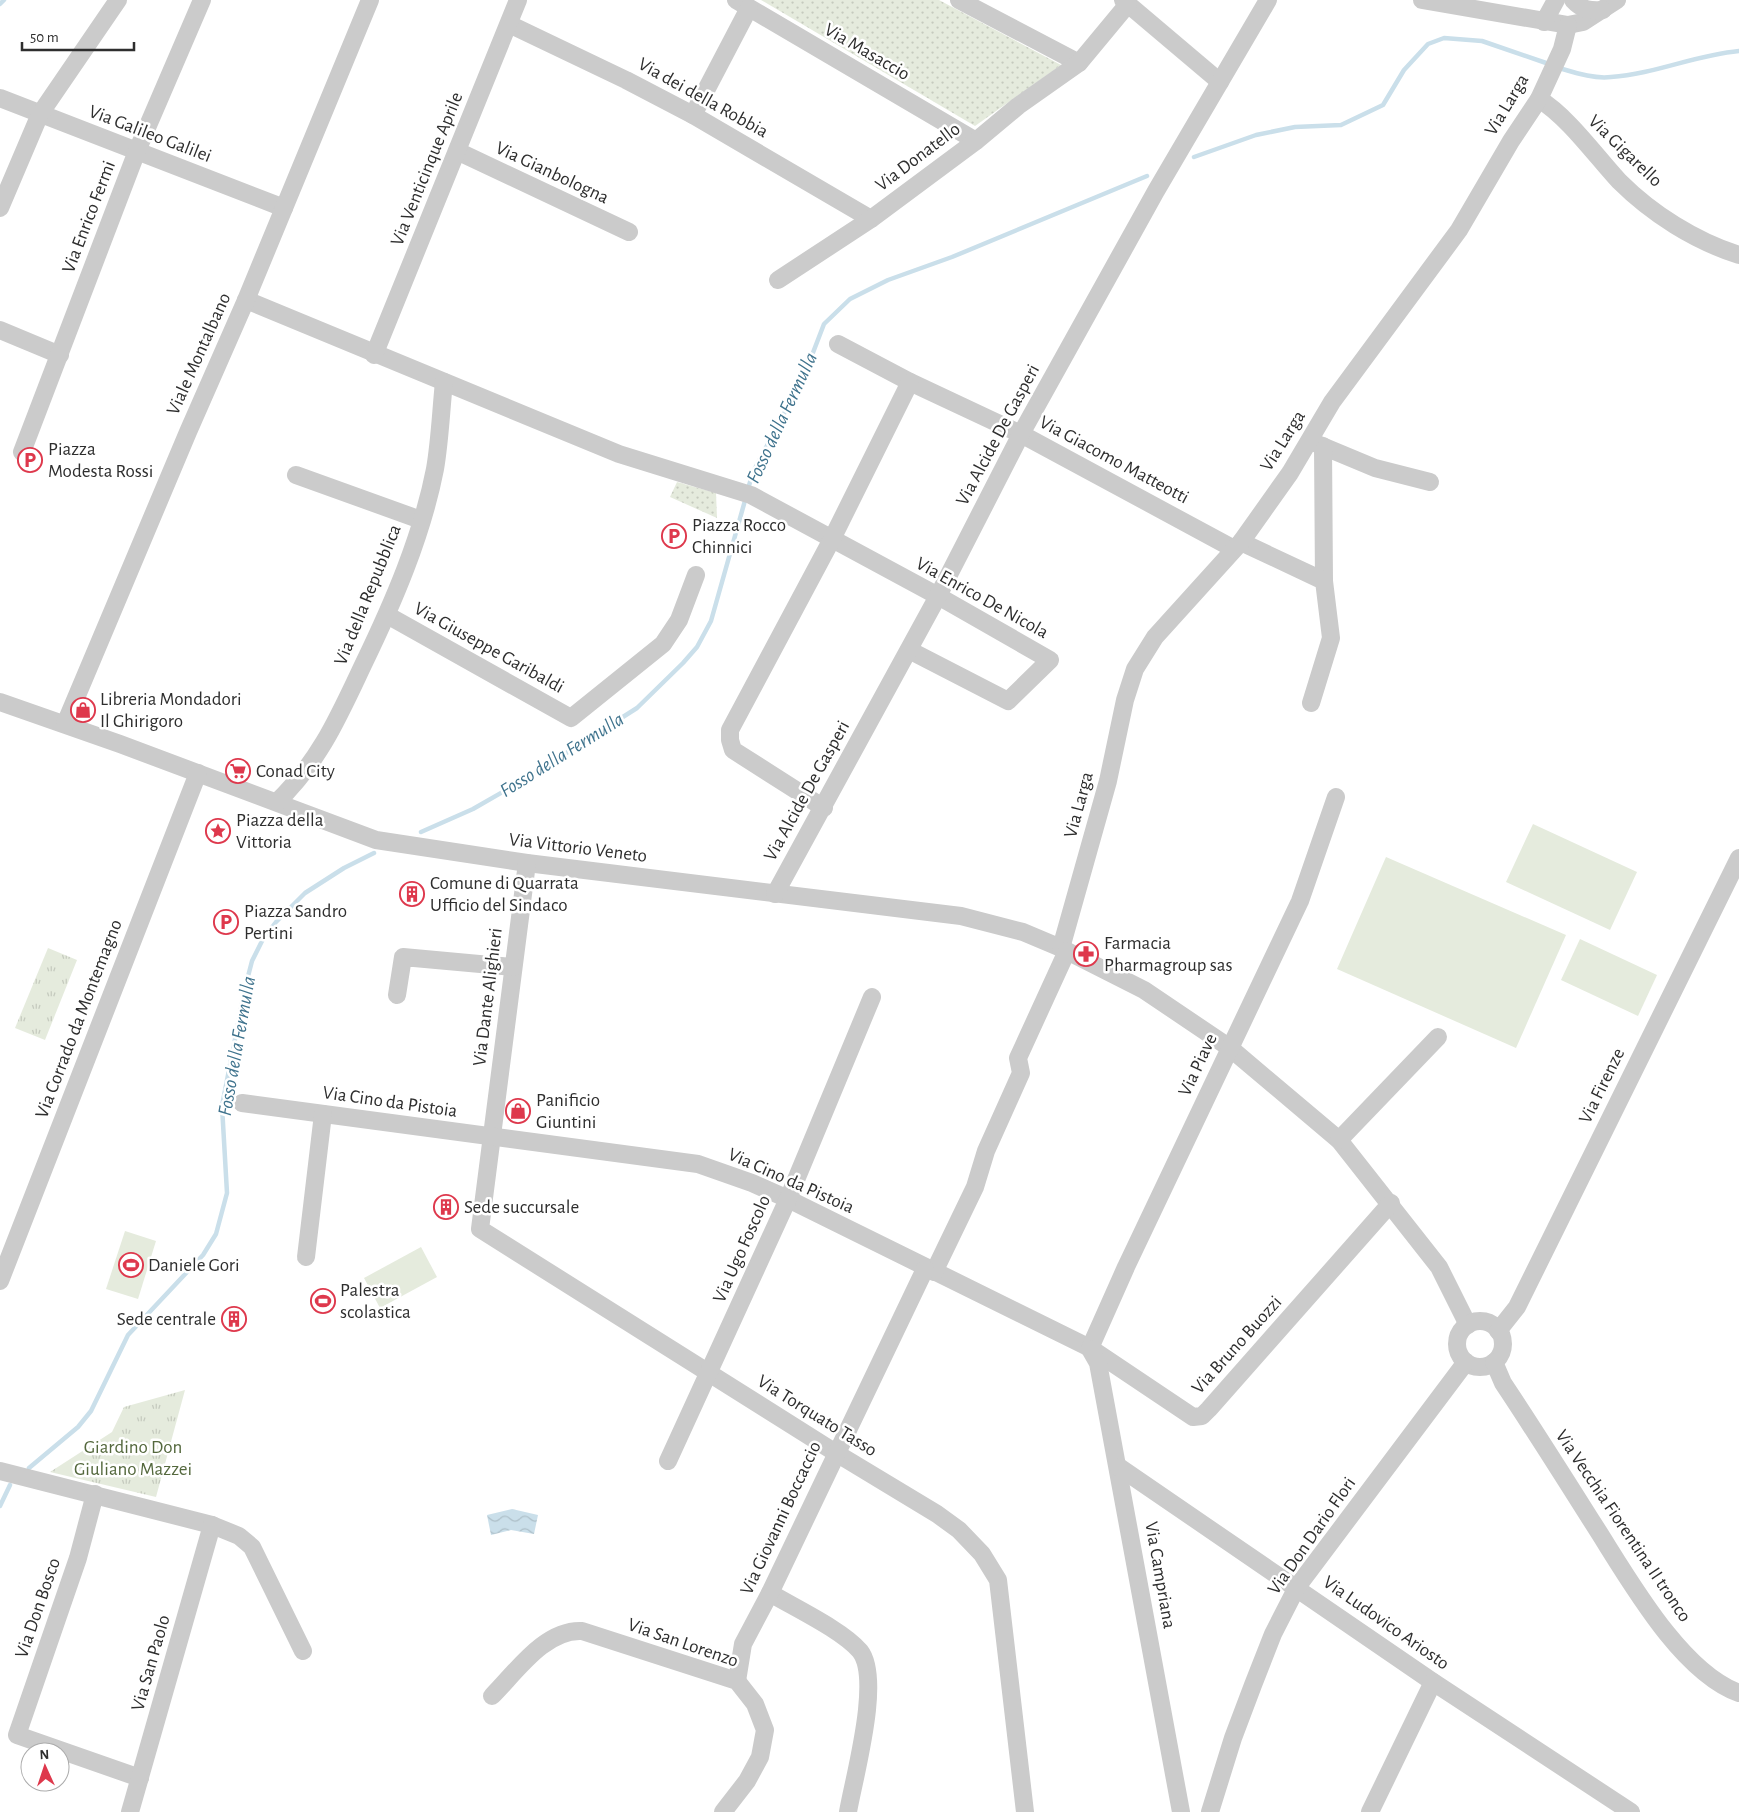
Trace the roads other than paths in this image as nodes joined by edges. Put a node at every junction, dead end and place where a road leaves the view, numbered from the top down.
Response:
1 (118, 0) edge
2 (202, 0) edge
3 (518, 0) edge
4 (959, 0) edge
5 (1268, 0) edge
6 (1422, 0) edge
7 (1556, 0) edge
8 (1573, 0) edge
9 (363, 2) edge
10 (1126, 2) edge
11 (742, 4) edge
12 (1610, 5) edge
13 (1544, 22) junction
14 (509, 24) junction
15 (1568, 25) junction
16 (1079, 63) junction
17 (1220, 82) junction
18 (0, 98) edge
19 (1539, 99) junction
20 (40, 114) junction
21 (693, 115) junction
22 (976, 141) junction
23 (457, 151) junction
24 (137, 152) junction
25 (0, 208) edge
26 (284, 208) junction
27 (871, 219) junction
28 (629, 232) dead end
29 (1739, 255) edge
30 (778, 280) dead end
31 (246, 300) junction
32 (0, 330) edge
33 (838, 344) dead end
34 (60, 355) junction
35 (374, 355) junction
36 (444, 382) junction
37 (910, 382) junction
38 (1021, 434) junction
39 (1316, 443) junction
40 (22, 452) dead end
41 (296, 475) dead end
42 (1430, 482) dead end
43 (421, 520) junction
44 (832, 539) junction
45 (1238, 545) junction
46 (696, 574) dead end
47 (1324, 581) junction
48 (938, 596) junction
49 (387, 615) junction
50 (909, 650) junction
51 (0, 702) edge
52 (1311, 703) dead end
53 (65, 724) junction
54 (198, 773) junction
55 (1336, 797) dead end
56 (277, 802) junction
57 (824, 808) junction
58 (1739, 858) edge
59 (527, 863) junction
60 (774, 894) junction
61 (1064, 949) junction
62 (513, 967) junction
63 (397, 995) dead end
64 (872, 997) dead end
65 (1438, 1037) dead end
66 (1230, 1048) junction
67 (242, 1103) dead end
68 (323, 1114) junction
69 (491, 1137) junction
70 (1339, 1140) junction
71 (788, 1200) junction
72 (1391, 1203) junction
73 (306, 1257) dead end
74 (930, 1270) junction
75 (0, 1281) edge
76 (1468, 1325) junction
77 (1498, 1331) junction
78 (1090, 1348) junction
79 (1466, 1362) junction
80 (1494, 1362) junction
81 (710, 1374) junction
82 (836, 1453) junction
83 (668, 1461) dead end
84 (1118, 1467) junction
85 (0, 1471) edge
86 (95, 1494) junction
87 (212, 1525) junction
88 (1297, 1588) junction
89 (770, 1593) junction
90 (303, 1651) dead end
91 (737, 1681) junction
92 (1434, 1682) junction
93 (1739, 1694) edge
94 (492, 1696) dead end
95 (140, 1778) junction
96 (130, 1812) edge
97 (723, 1812) edge
98 (848, 1812) edge
99 (1025, 1812) edge
100 (1181, 1812) edge
101 (1210, 1812) edge
102 (1370, 1812) edge
103 (1631, 1812) edge

1 - 20 street
2 - 24 street, Via Enrico Fermi
3 - 14 street, Via Venticinque Aprile
4 - 16 street
5 - 17 street, Via Alcide De Gasperi
6 - 13 street
7 - 13 street
8 - 12 street
9 - 26 street, Viale Montalbano
10 - 16 street, Via Donatello
10 - 17 street
11 - 21 street
11 - 22 street, Via Masaccio
12 - 15 street
13 - 15 street
14 - 21 street, Via dei della Robbia
14 - 23 street, Via Venticinque Aprile
15 - 19 street, Via Larga
16 - 22 street, Via Donatello
17 - 38 street, Via Alcide De Gasperi
18 - 20 street, Via Galileo Galilei
19 - 29 street, Via Gigarello
19 - 39 street, Via Larga
20 - 24 street, Via Galileo Galilei
20 - 25 street
21 - 27 street, Via dei della Robbia
22 - 27 street, Via Donatello
23 - 28 street, Via Gianbologna
23 - 35 street, Via Venticinque Aprile
24 - 26 street, Via Galileo Galilei
24 - 34 street, Via Enrico Fermi
26 - 31 street, Viale Montalbano
27 - 30 street, Via Donatello
31 - 35 street
31 - 53 street, Viale Montalbano
32 - 34 street
33 - 37 street, Via Giacomo Matteotti
34 - 40 street, Via Enrico Fermi
35 - 36 street
36 - 43 street, Via della Repubblica
36 - 44 street, Via Enrico De Nicola
37 - 38 street, Via Giacomo Matteotti
37 - 44 street
38 - 45 street, Via Giacomo Matteotti
38 - 48 street, Via Alcide De Gasperi
39 - 42 street
39 - 45 street, Via Larga
39 - 47 street
41 - 43 street
43 - 49 street, Via della Repubblica
44 - 48 street, Via Enrico De Nicola
44 - 57 street
45 - 47 street, Via Giacomo Matteotti
45 - 61 street, Via Larga
46 - 49 street, Via Giuseppe Garibaldi
47 - 52 street
48 - 50 street, Via Alcide De Gasperi
48 - 50 street, Via Enrico De Nicola
49 - 56 street, Via della Repubblica
50 - 57 street, Via Alcide De Gasperi
51 - 53 street, Via Vittorio Veneto
53 - 54 street, Via Vittorio Veneto
54 - 56 street, Via Vittorio Veneto
54 - 75 street, Via Corrado da Montemagno
55 - 66 street, Via Piave
56 - 59 street, Via Vittorio Veneto
57 - 60 street, Via Alcide De Gasperi
58 - 77 street, Via Firenze
59 - 60 street, Via Vittorio Veneto
59 - 62 street, Via Dante Alighieri
60 - 61 street
61 - 66 street
61 - 74 street, Via Larga
62 - 63 street
62 - 69 street, Via Dante Alighieri
64 - 71 street, Via Ugo Foscolo
65 - 70 street
66 - 70 street
66 - 78 street, Via Piave
67 - 68 street, Via Cino da Pistoia
68 - 69 street, Via Cino da Pistoia
68 - 73 street
69 - 71 street, Via Cino da Pistoia
69 - 81 street, Via Torquato Tasso
70 - 72 street
71 - 74 street, Via Cino da Pistoia
71 - 81 street, Via Ugo Foscolo
72 - 76 street
72 - 78 street, Via Bruno Buozzi
74 - 78 street, Via Cino da Pistoia
74 - 82 street, Via Giovanni Boccaccio
76 - 77 street
76 - 79 street
77 - 80 street
78 - 84 street, Via Campriana
79 - 80 street
79 - 88 street, Via Don Dario Flori
80 - 93 street, Via Vecchia Fiorentina II tronco
81 - 82 street, Via Torquato Tasso
81 - 83 street, Via Ugo Foscolo
82 - 89 street, Via Giovanni Boccaccio
82 - 99 street, Via Torquato Tasso
84 - 88 street, Via Ludovico Ariosto
84 - 100 street, Via Campriana
85 - 86 street
86 - 87 street
86 - 95 street, Via Don Bosco
87 - 90 street
87 - 95 street, Via San Paolo
88 - 92 street, Via Ludovico Ariosto
88 - 101 street, Via Don Dario Flori
89 - 91 street, Via Giovanni Boccaccio
89 - 98 street
91 - 94 street, Via San Lorenzo
91 - 97 street, Via San Lorenzo
92 - 102 street
92 - 103 street, Via Ludovico Ariosto
95 - 96 street, Via San Paolo

